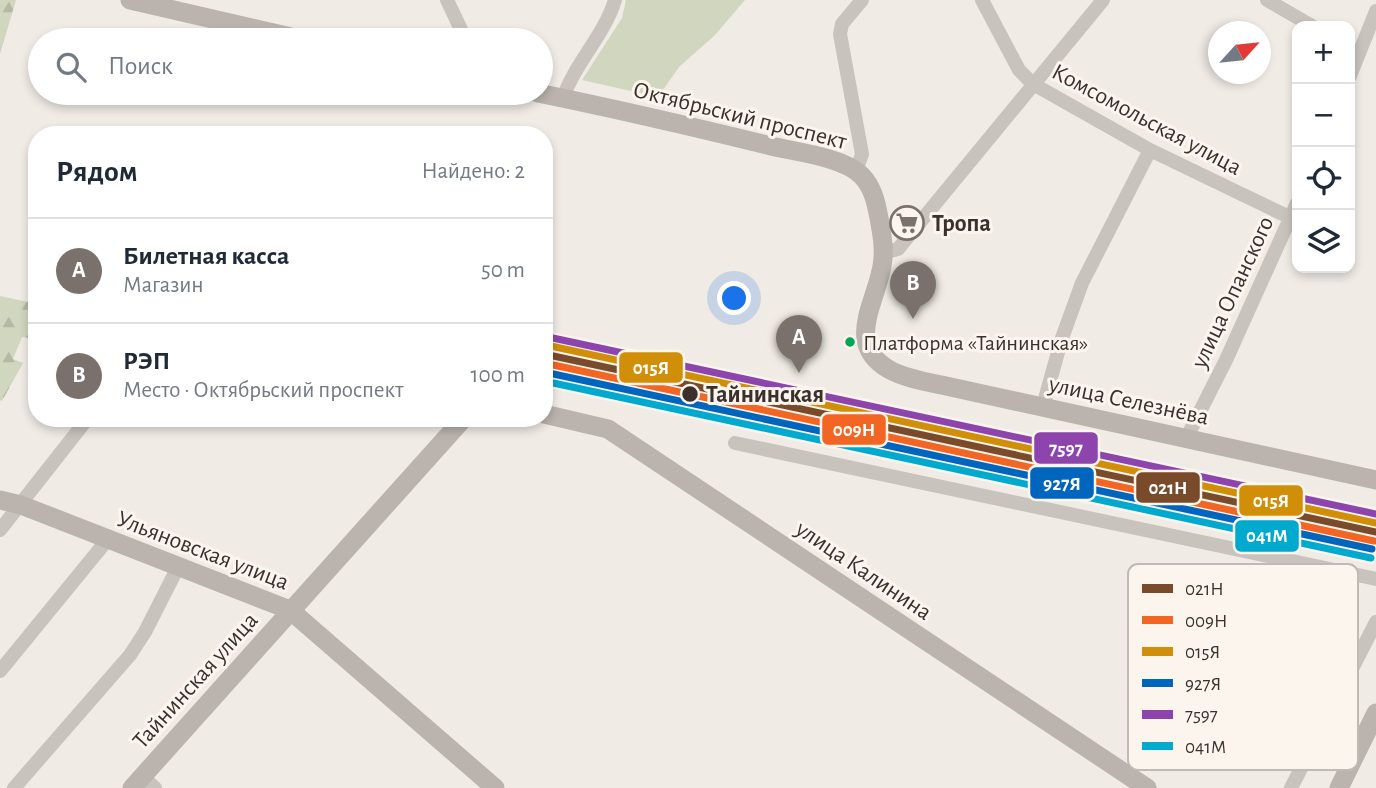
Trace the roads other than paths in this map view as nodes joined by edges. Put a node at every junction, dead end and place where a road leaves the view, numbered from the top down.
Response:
1 (447, 0) edge
2 (615, 0) edge
3 (862, 0) edge
4 (982, 0) edge
5 (1102, 0) edge
6 (1266, 0) edge
7 (140, 2) edge
8 (1376, 11) edge
9 (1303, 21) edge
10 (252, 28) edge
11 (460, 28) edge
12 (1355, 49) edge
13 (1033, 84) junction
14 (553, 96) edge
15 (564, 98) junction
16 (1150, 150) junction
17 (856, 171) junction
18 (1294, 210) edge
19 (1291, 218) junction
20 (883, 253) junction
21 (875, 358) joint
22 (1043, 406) junction
23 (553, 416) edge
24 (81, 427) edge
25 (456, 427) edge
26 (1187, 437) junction
27 (735, 443) dead end
28 (1376, 480) edge
29 (0, 500) edge
30 (20, 505) junction
31 (0, 530) edge
32 (108, 539) junction
33 (1305, 564) edge
34 (178, 568) junction
35 (1358, 575) edge
36 (1376, 579) edge
37 (290, 610) junction
38 (1376, 622) edge
39 (1358, 657) edge
40 (0, 671) edge
41 (1376, 713) edge
42 (1358, 749) edge
43 (1300, 770) edge
44 (1348, 770) edge
45 (143, 784) edge
46 (14, 788) edge
47 (495, 788) edge
48 (1147, 788) edge
49 (1291, 788) edge
50 (1339, 788) edge

1 - 11 street
2 - 15 street
3 - 17 street
4 - 13 street, Комсомольская улица
5 - 13 street
6 - 9 street
7 - 10 street
8 - 12 street
13 - 16 street, Комсомольская улица
13 - 20 street
14 - 15 street, Октябрьский проспект
15 - 17 street, Октябрьский проспект
16 - 19 street, Комсомольская улица
16 - 22 street
17 - 20 street, Октябрьский проспект
18 - 19 street, улица Опанского
19 - 26 street, улица Опанского
20 - 21 street, Октябрьский проспект
21 - 22 street, улица Селезнёва
22 - 26 street, улица Селезнёва
23 - 48 street, улица Калинина
24 - 30 street
25 - 37 street, Тайнинская улица
26 - 28 street, улица Селезнёва
27 - 33 street
29 - 30 street, Ульяновская улица
30 - 31 street
30 - 32 street, Ульяновская улица
32 - 34 street, Ульяновская улица
32 - 40 street
34 - 37 street, Ульяновская улица
34 - 46 street
35 - 36 street
37 - 45 street, Тайнинская улица
37 - 47 street, Ульяновская улица
38 - 39 street
41 - 42 street
43 - 49 street
44 - 50 street

